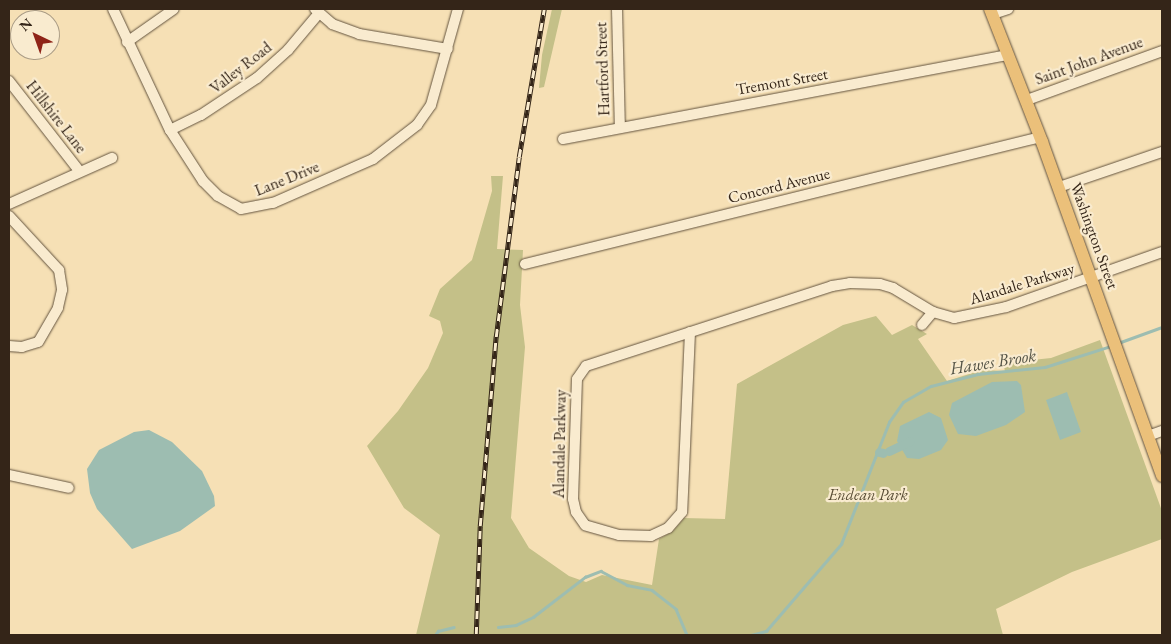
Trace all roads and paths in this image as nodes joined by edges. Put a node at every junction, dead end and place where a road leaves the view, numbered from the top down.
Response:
1 (114, 9) edge
2 (174, 9) edge
3 (458, 9) edge
4 (616, 9) edge
5 (1008, 9) edge
6 (317, 11) edge
7 (992, 11) edge
8 (127, 42) junction
9 (448, 49) junction
10 (1162, 51) edge
11 (1008, 56) junction
12 (9, 81) edge
13 (1027, 100) junction
14 (620, 128) junction
15 (170, 130) junction
16 (1040, 137) junction
17 (563, 139) dead end
18 (1162, 152) edge
19 (112, 158) dead end
20 (80, 172) junction
21 (1058, 187) junction
22 (9, 204) edge
23 (9, 216) edge
24 (1162, 252) edge
25 (525, 264) dead end
26 (1092, 278) junction
27 (933, 312) junction
28 (922, 325) dead end
29 (690, 332) junction
30 (9, 346) edge
31 (1162, 431) edge
32 (1148, 436) junction
33 (9, 475) edge
34 (1162, 476) edge
35 (69, 488) dead end

1 - 8 street, Lane Drive
2 - 8 street
3 - 9 street, Lane Drive
4 - 14 street, Hartford Street
5 - 7 street
6 - 9 street
6 - 15 street, Valley Road
7 - 11 main road, Washington Street
8 - 15 street, Lane Drive
9 - 15 street, Lane Drive
10 - 13 street, Saint John Avenue
11 - 13 main road, Washington Street
11 - 14 street, Tremont Street
12 - 20 street, Hillshire Lane
13 - 16 main road, Washington Street
14 - 17 street, Tremont Street
16 - 21 main road, Washington Street
16 - 25 street, Concord Avenue
18 - 21 street
19 - 20 street
20 - 22 street
21 - 26 main road, Washington Street
23 - 30 street
24 - 26 street, Alandale Parkway
26 - 27 street, Alandale Parkway
26 - 32 main road, Washington Street
27 - 28 street
27 - 29 street, Alandale Parkway
29 - 29 street, Alandale Parkway
31 - 32 street
32 - 34 main road, Washington Street
33 - 35 street

